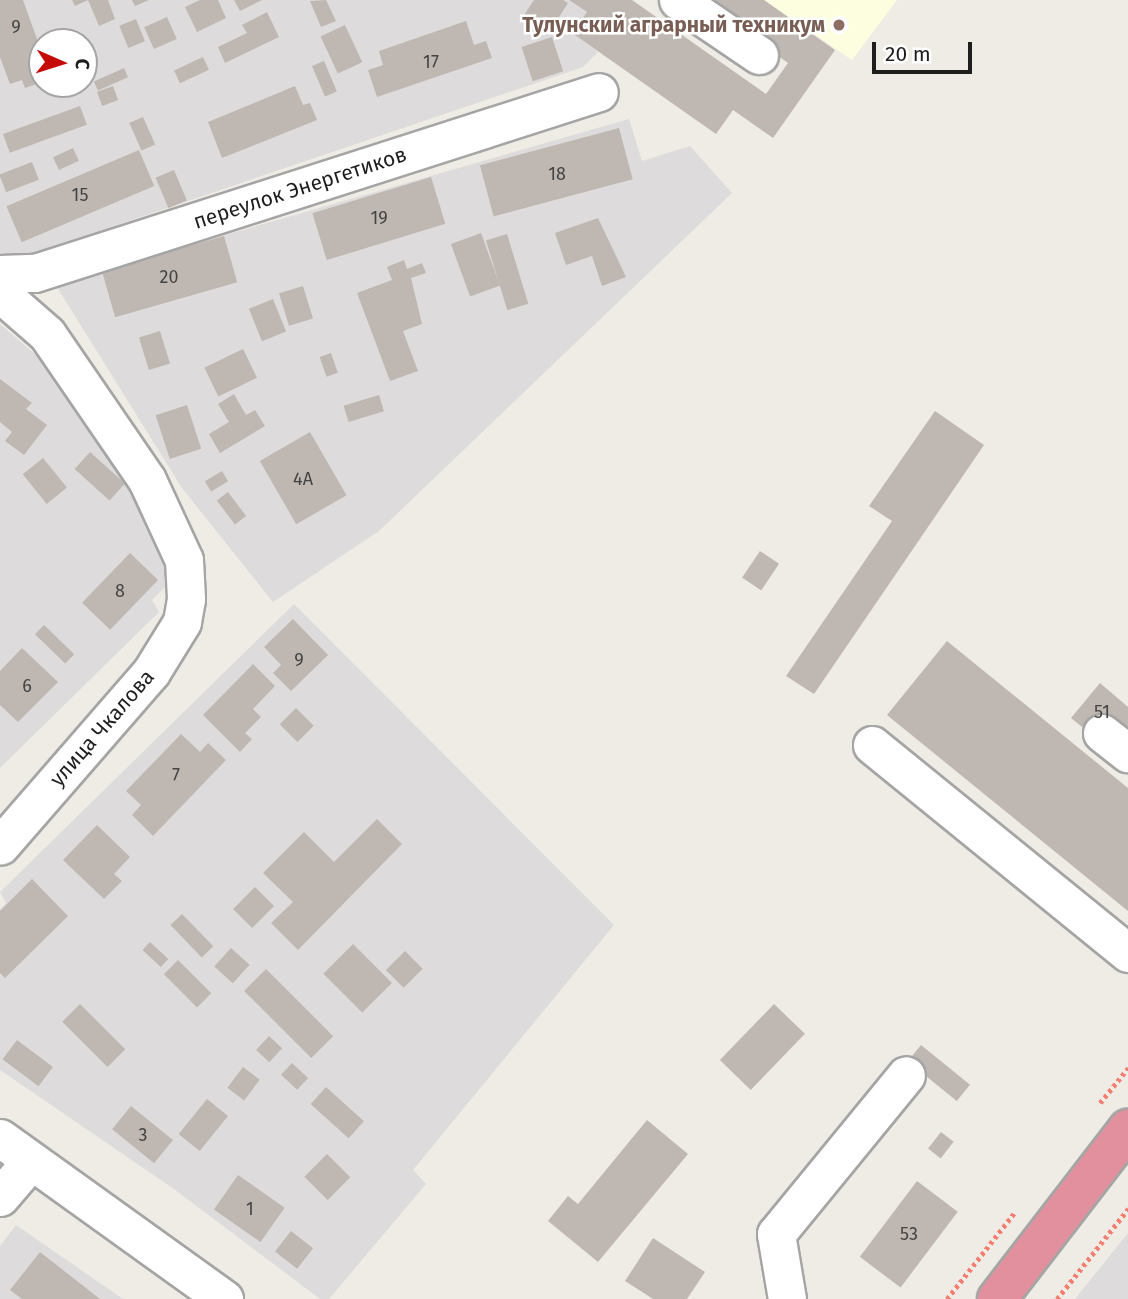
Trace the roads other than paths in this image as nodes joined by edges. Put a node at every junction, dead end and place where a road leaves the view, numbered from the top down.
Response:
1 (678, 0) edge
2 (759, 55) dead end
3 (599, 92) dead end
4 (0, 274) edge
5 (0, 293) edge
6 (872, 745) dead end
7 (0, 846) edge
8 (1128, 953) edge
9 (906, 1074) dead end
10 (1128, 1129) edge
11 (0, 1138) edge
12 (30, 1162) junction
13 (0, 1198) edge
14 (224, 1299) edge
15 (787, 1299) edge
16 (997, 1299) edge

1 - 2 street
3 - 4 street, переулок Энергетиков
5 - 7 street, улица Чкалова
6 - 8 street
9 - 15 street
10 - 16 highway
11 - 12 street
12 - 13 street
12 - 14 street

